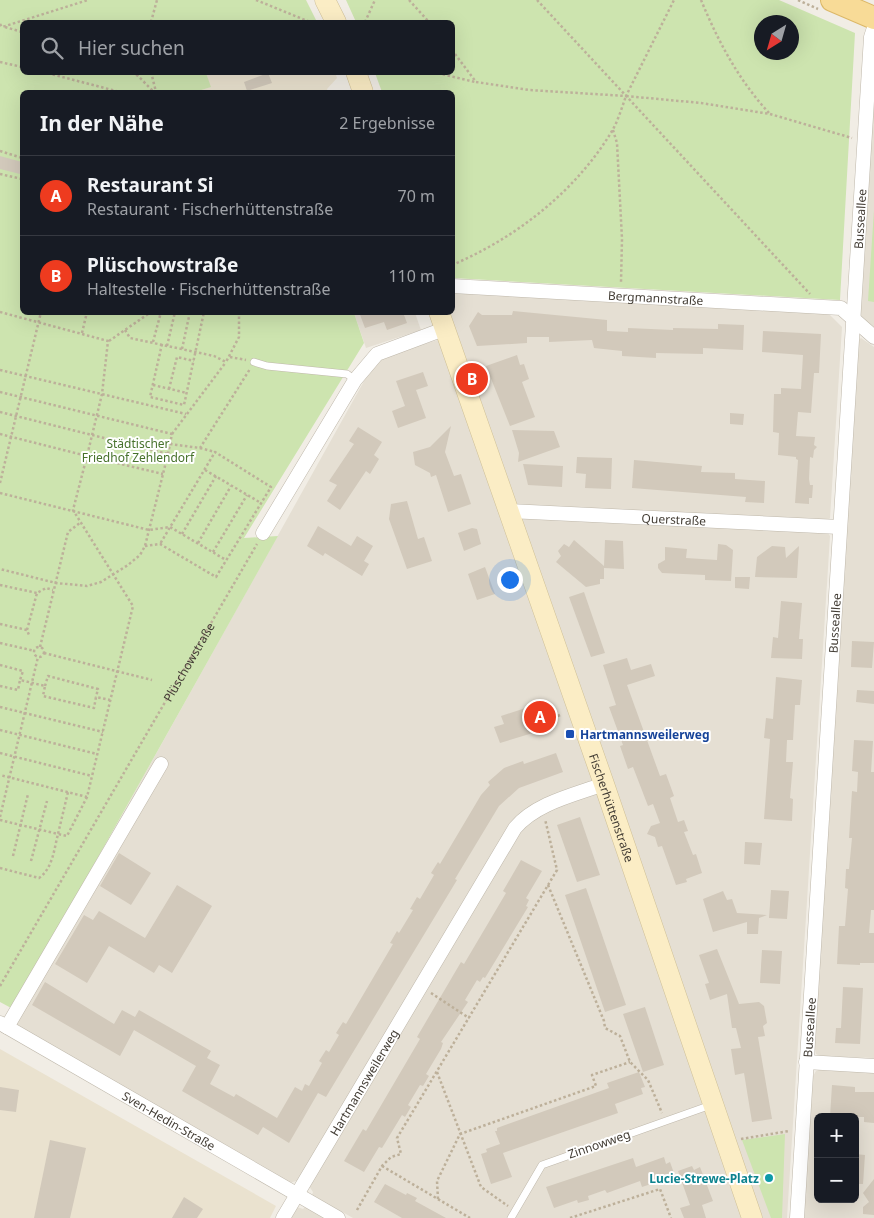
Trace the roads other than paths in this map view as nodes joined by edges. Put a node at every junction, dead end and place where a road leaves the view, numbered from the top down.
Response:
1 (325, 0) edge
2 (832, 0) edge
3 (874, 18) edge
4 (335, 20) edge
5 (874, 28) edge
6 (357, 75) edge
7 (362, 90) edge
8 (455, 286) edge
9 (853, 320) junction
10 (442, 321) edge
11 (874, 337) edge
12 (254, 362) road end
13 (355, 380) junction
14 (509, 511) junction
15 (840, 528) junction
16 (263, 533) road end
17 (161, 764) dead end
18 (604, 784) junction
19 (3, 1025) edge
20 (806, 1062) junction
21 (874, 1066) edge
22 (714, 1104) junction
23 (297, 1195) junction
24 (283, 1218) edge
25 (338, 1218) edge
26 (511, 1218) edge
27 (752, 1218) edge
28 (797, 1218) edge

1 - 4 street
2 - 3 main road
5 - 9 street, Busseallee
6 - 7 street
8 - 9 street, Bergmannstraße
9 - 11 street, Bergmannstraße
9 - 15 street, Busseallee
10 - 13 street
10 - 14 street, Fischerhüttenstraße
12 - 13 lane
13 - 16 street
14 - 15 street, Querstraße
14 - 18 street, Fischerhüttenstraße
15 - 20 street, Busseallee
17 - 19 street
18 - 22 street, Fischerhüttenstraße
18 - 23 street, Hartmannsweilerweg
19 - 23 street, Sven-Hedin-Straße
20 - 21 street
20 - 28 street, Busseallee
22 - 26 lane, Zinnowweg
22 - 27 street, Fischerhüttenstraße
23 - 24 street, Hartmannsweilerweg
23 - 25 street, Sven-Hedin-Straße

